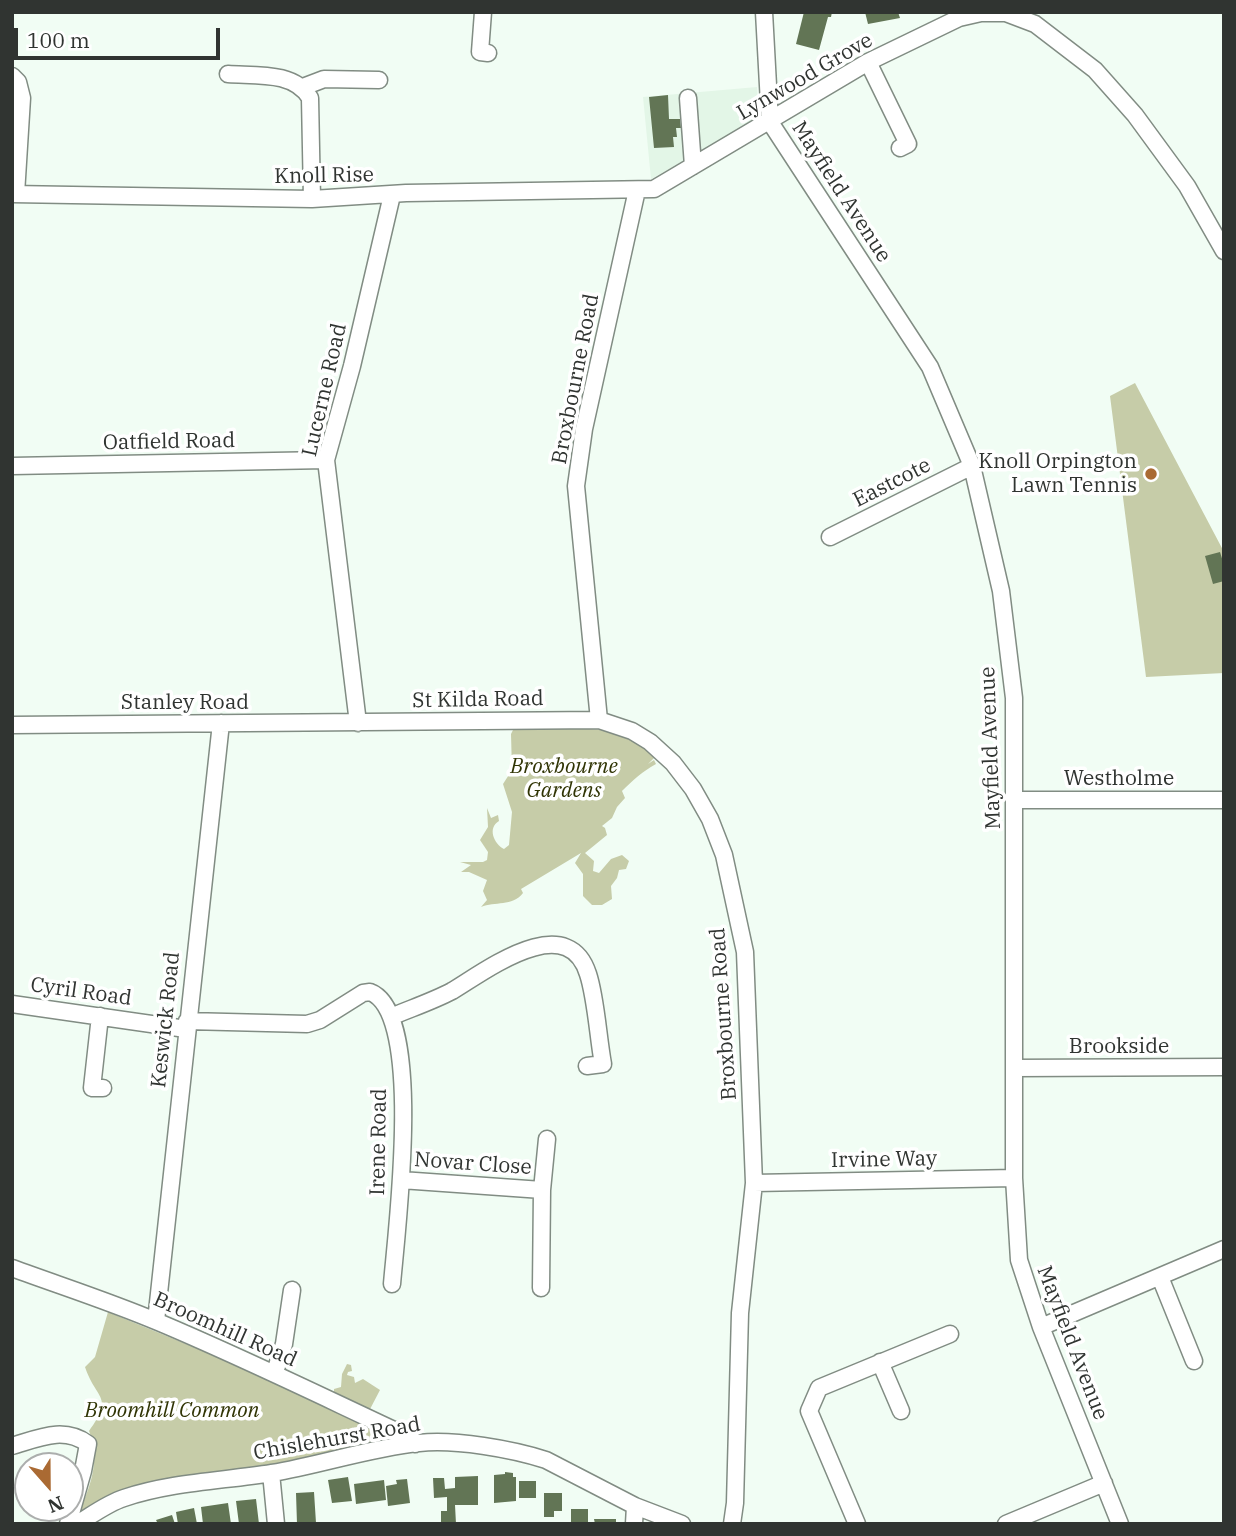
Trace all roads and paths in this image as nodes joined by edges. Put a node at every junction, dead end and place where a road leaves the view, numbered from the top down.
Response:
1 (483, 12) edge
2 (764, 12) edge
3 (488, 53) dead end
4 (868, 62) junction
5 (228, 74) dead end
6 (12, 76) edge
7 (379, 80) dead end
8 (303, 87) junction
9 (688, 97) dead end
10 (770, 122) junction
11 (900, 148) dead end
12 (693, 166) junction
13 (637, 190) junction
14 (14, 194) edge
15 (392, 195) junction
16 (312, 199) junction
17 (1224, 251) edge
18 (326, 460) junction
19 (12, 466) edge
20 (972, 466) junction
21 (830, 537) dead end
22 (599, 720) junction
23 (221, 723) junction
24 (358, 723) junction
25 (12, 725) edge
26 (1014, 800) junction
27 (1224, 800) edge
28 (12, 1004) edge
29 (393, 1016) junction
30 (100, 1017) junction
31 (187, 1025) junction
32 (587, 1066) dead end
33 (1224, 1067) edge
34 (1014, 1069) junction
35 (103, 1088) dead end
36 (547, 1139) dead end
37 (1014, 1178) junction
38 (401, 1180) junction
39 (754, 1183) junction
40 (542, 1190) junction
41 (1223, 1251) edge
42 (12, 1268) edge
43 (1160, 1278) junction
44 (391, 1284) dead end
45 (541, 1287) dead end
46 (292, 1290) dead end
47 (156, 1321) junction
48 (1041, 1327) junction
49 (950, 1334) dead end
50 (1194, 1361) dead end
51 (880, 1362) junction
52 (275, 1372) junction
53 (901, 1410) dead end
54 (415, 1444) junction
55 (12, 1446) edge
56 (271, 1473) junction
57 (1104, 1483) junction
58 (635, 1506) junction
59 (68, 1524) edge
60 (77, 1524) edge
61 (276, 1524) edge
62 (634, 1524) edge
63 (681, 1524) edge
64 (732, 1524) edge
65 (857, 1524) edge
66 (1006, 1524) edge
67 (1120, 1524) edge

1 - 3 street
2 - 10 street, Mayfield Avenue
4 - 10 street, Lynwood Grove
4 - 11 street
4 - 17 street, Lynwood Grove
5 - 8 street
6 - 14 street
7 - 8 street
8 - 16 street
9 - 12 street
10 - 12 street, Lynwood Grove
10 - 20 street, Mayfield Avenue
12 - 13 street, Lynwood Grove
13 - 15 street, Knoll Rise
13 - 22 street, Broxbourne Road
14 - 16 street, Knoll Rise
15 - 16 street, Knoll Rise
15 - 18 street, Lucerne Road
18 - 19 street, Oatfield Road
18 - 24 street, Lucerne Road
20 - 21 street, Eastcote
20 - 26 street, Mayfield Avenue
22 - 24 street, St Kilda Road
22 - 39 street, Broxbourne Road
23 - 24 street, Stanley Road
23 - 25 street, Stanley Road
23 - 31 street, Keswick Road
26 - 27 street, Westholme
26 - 34 street, Mayfield Avenue
28 - 30 street, Cyril Road
29 - 31 street
29 - 32 street
29 - 38 street, Irene Road
30 - 31 street, Cyril Road
30 - 35 street
31 - 47 street, Keswick Road
33 - 34 street, Brookside
34 - 37 street, Mayfield Avenue
36 - 40 street, Novar Close
37 - 39 street, Irvine Way
37 - 48 street, Mayfield Avenue
38 - 40 street, Novar Close
38 - 44 street, Irene Road
39 - 64 street, Broxbourne Road
40 - 45 street, Novar Close
41 - 43 street
42 - 47 street, Broomhill Road
43 - 48 street
43 - 50 street
46 - 52 street
47 - 52 street, Broomhill Road
48 - 57 street, Mayfield Avenue
49 - 51 street
51 - 53 street
51 - 65 street
52 - 54 street, Broomhill Road
54 - 56 street, Chislehurst Road
54 - 58 street, Chislehurst Road
55 - 59 street
56 - 60 street, Chislehurst Road
56 - 61 street
57 - 66 street
57 - 67 street, Mayfield Avenue
58 - 62 street
58 - 63 street, Chislehurst Road

